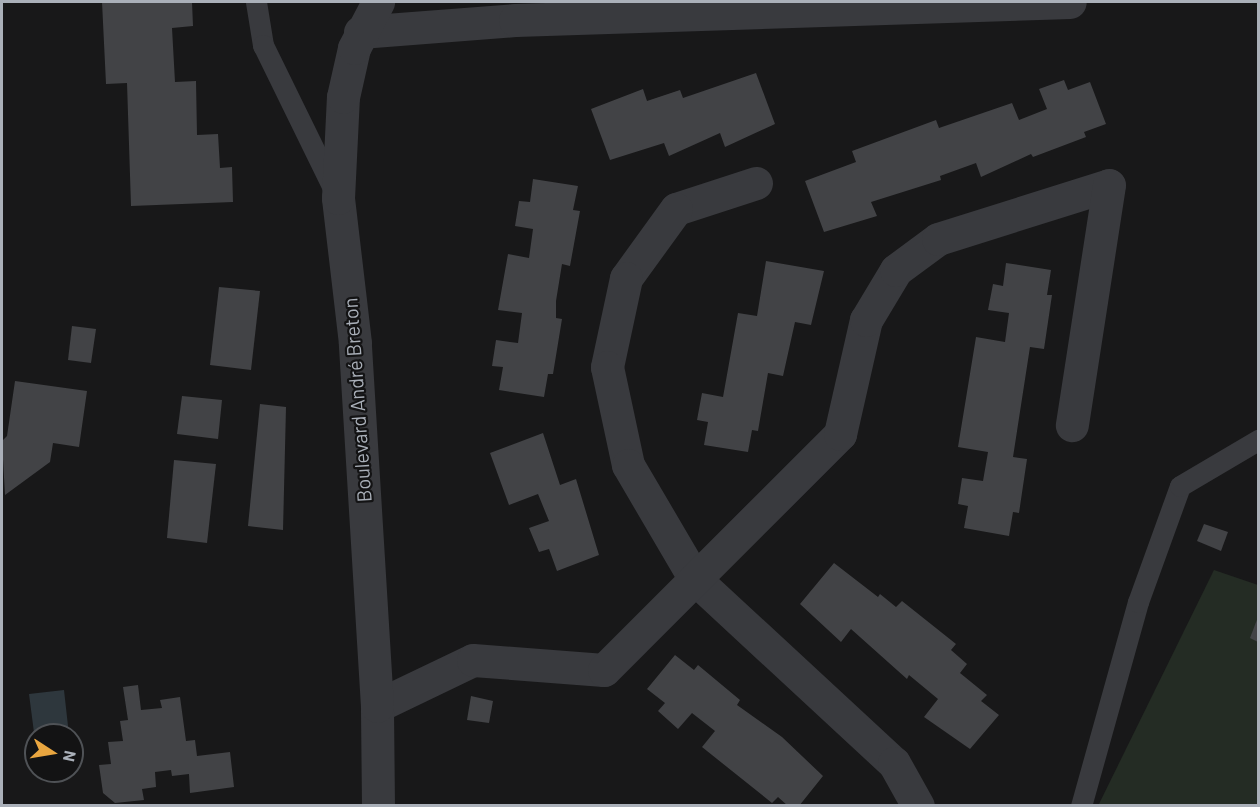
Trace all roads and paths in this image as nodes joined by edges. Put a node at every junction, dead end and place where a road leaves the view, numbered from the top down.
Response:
1 (256, 2) edge
2 (378, 2) edge
3 (1070, 2) edge
4 (509, 11) edge
5 (360, 32) junction
6 (756, 183) dead end
7 (338, 198) junction
8 (1072, 425) dead end
9 (1258, 440) edge
10 (695, 579) junction
11 (377, 706) junction
12 (378, 806) edge
13 (918, 806) edge
14 (1081, 806) edge

1 - 7 lane
2 - 5 street, Boulevard André Breton
3 - 4 street
4 - 5 street
5 - 7 street, Boulevard André Breton
6 - 10 street
7 - 11 street, Boulevard André Breton
8 - 10 street
9 - 14 lane
10 - 11 street
10 - 13 street
11 - 12 street, Boulevard André Breton

